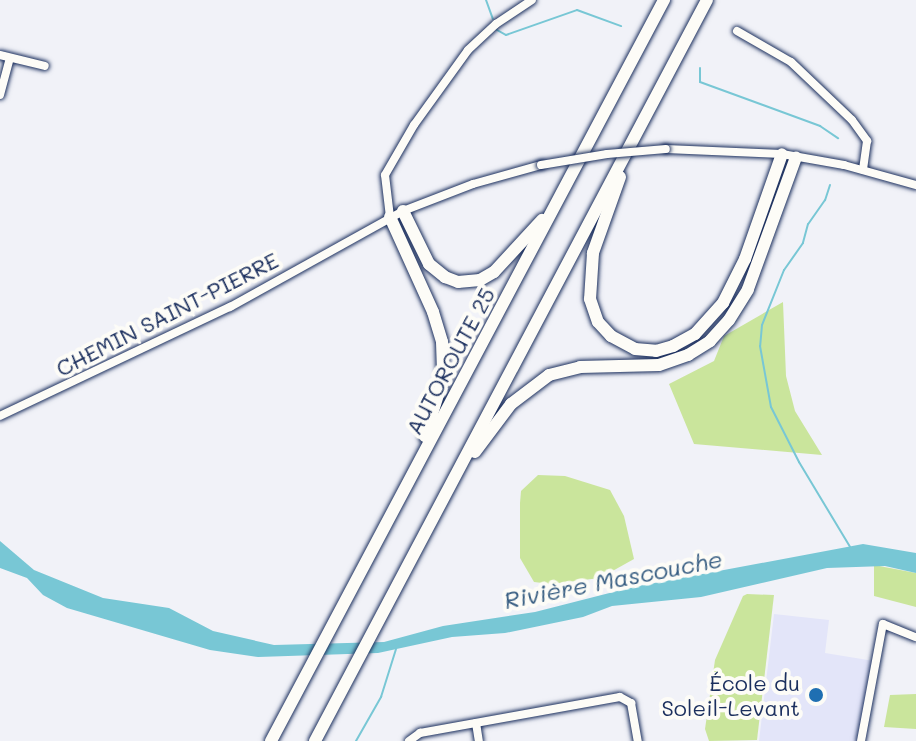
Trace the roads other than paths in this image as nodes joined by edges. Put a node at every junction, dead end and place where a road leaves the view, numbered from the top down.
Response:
1 (532, 0) edge
2 (664, 0) edge
3 (707, 0) edge
4 (737, 31) dead end
5 (0, 55) edge
6 (10, 58) junction
7 (45, 66) dead end
8 (0, 95) edge
9 (640, 127) junction
10 (782, 154) junction
11 (796, 157) junction
12 (863, 170) junction
13 (916, 185) edge
14 (557, 202) junction
15 (389, 203) junction
16 (403, 211) junction
17 (390, 217) junction
18 (0, 416) edge
19 (408, 483) junction
20 (451, 483) junction
21 (916, 637) edge
22 (476, 723) junction
23 (271, 741) edge
24 (315, 741) edge
25 (409, 741) edge
26 (479, 741) edge
27 (638, 741) edge
28 (861, 741) edge

1 - 15 street
2 - 14 highway, AUTOROUTE 25
3 - 9 highway
4 - 12 street
5 - 6 street
6 - 7 street
6 - 8 street
9 - 10 highway
9 - 20 highway
10 - 11 street, CHEMIN SAINT-PIERRE
10 - 16 street, CHEMIN SAINT-PIERRE, bridge
11 - 12 street, CHEMIN SAINT-PIERRE
11 - 20 highway
12 - 13 street, CHEMIN SAINT-PIERRE
14 - 16 highway
14 - 19 highway, AUTOROUTE 25
15 - 16 street
15 - 17 street
16 - 17 street, CHEMIN SAINT-PIERRE
17 - 18 street, CHEMIN SAINT-PIERRE
17 - 19 highway
19 - 23 highway, AUTOROUTE 25
20 - 24 highway
21 - 28 street
22 - 25 street
22 - 26 street
22 - 27 street

